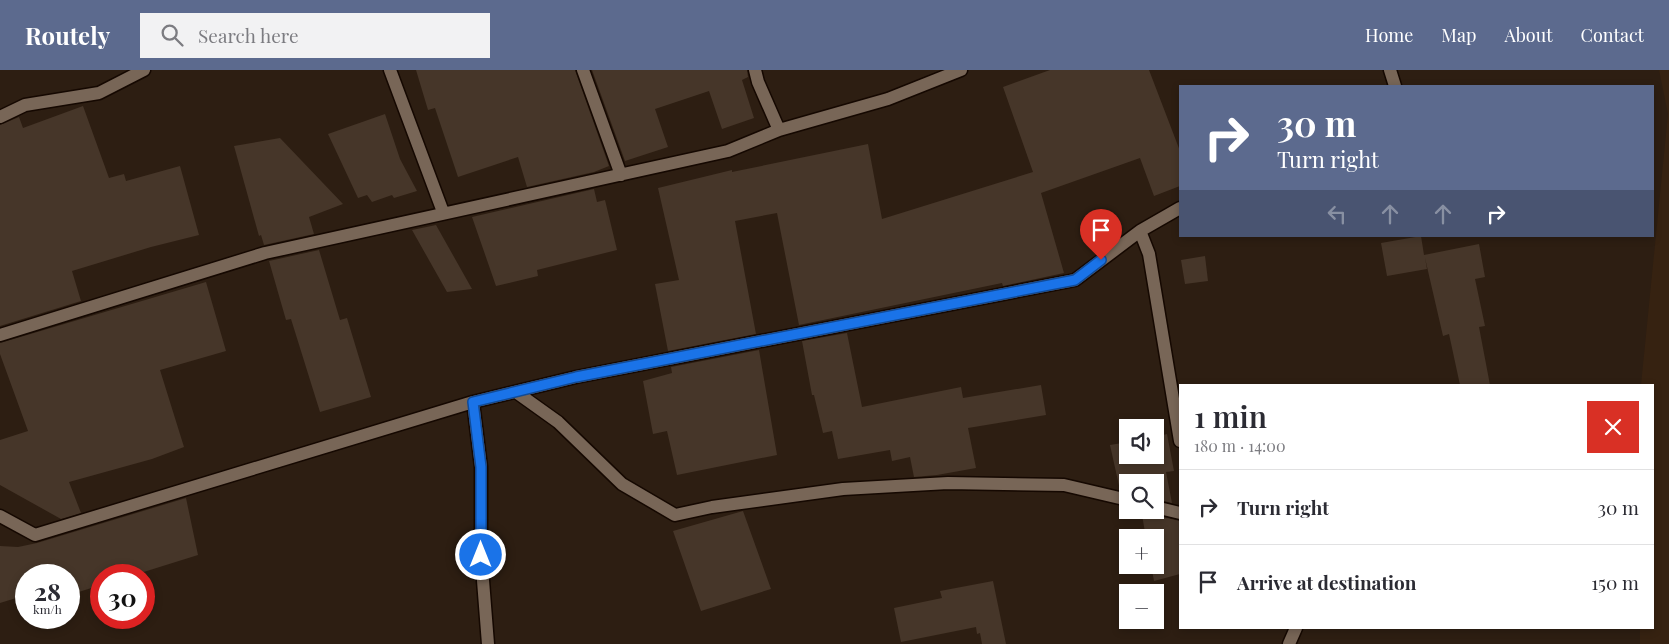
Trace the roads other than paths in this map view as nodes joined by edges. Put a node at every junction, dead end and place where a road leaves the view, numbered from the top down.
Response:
1 (144, 70) edge
2 (390, 70) edge
3 (583, 70) edge
4 (755, 70) edge
5 (961, 70) edge
6 (1390, 70) edge
7 (1395, 85) edge
8 (0, 117) edge
9 (779, 130) junction
10 (621, 175) junction
11 (1179, 209) edge
12 (443, 212) junction
13 (1140, 231) junction
14 (0, 335) edge
15 (516, 392) junction
16 (473, 402) junction
17 (1179, 435) edge
18 (1119, 498) edge
19 (1164, 509) edge
20 (1179, 513) edge
21 (0, 516) edge
22 (1296, 629) edge
23 (488, 644) edge
24 (1289, 644) edge

1 - 8 street
2 - 12 street
3 - 10 street
4 - 9 street
5 - 9 street
6 - 7 street
9 - 10 street
10 - 12 street
11 - 13 street
12 - 14 street
13 - 15 street
13 - 17 street
15 - 16 street
15 - 18 street
16 - 21 street
16 - 23 street
19 - 20 street
22 - 24 street

